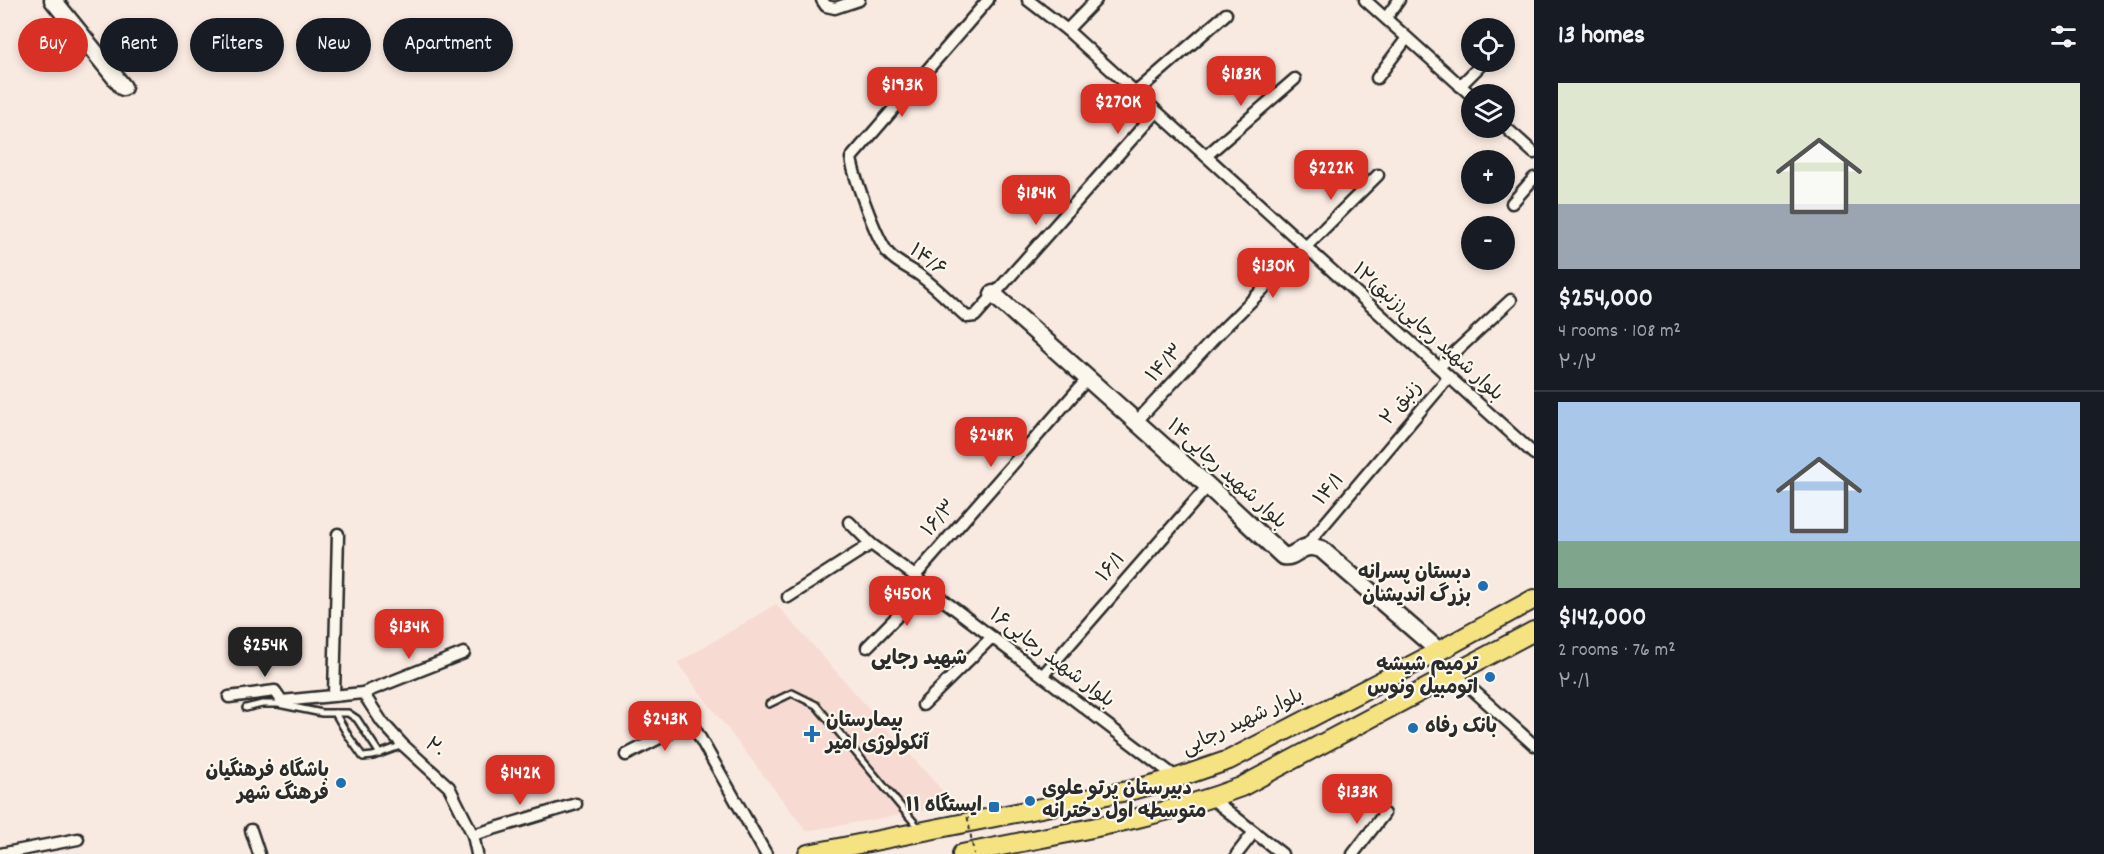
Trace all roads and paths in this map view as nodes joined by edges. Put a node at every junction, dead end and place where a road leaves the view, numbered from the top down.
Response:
1 (53, 0) edge
2 (822, 0) edge
3 (859, 0) edge
4 (988, 0) edge
5 (1028, 0) edge
6 (1096, 0) edge
7 (1365, 0) edge
8 (1399, 0) edge
9 (1226, 14) dead end
10 (1386, 18) junction
11 (1067, 30) junction
12 (1407, 38) junction
13 (1474, 72) edge
14 (1377, 78) dead end
15 (1295, 79) dead end
16 (1460, 86) joint
17 (123, 87) dead end
18 (1135, 93) junction
19 (1156, 112) junction
20 (1515, 136) edge
21 (1534, 153) edge
22 (1206, 156) junction
23 (1378, 175) dead end
24 (1534, 178) edge
25 (1515, 200) edge
26 (1305, 248) junction
27 (993, 294) junction
28 (1511, 300) dead end
29 (1439, 367) junction
30 (1449, 377) junction
31 (1088, 378) junction
32 (1136, 422) junction
33 (1534, 454) edge
34 (1382, 455) joint
35 (1208, 486) junction
36 (849, 522) dead end
37 (338, 534) dead end
38 (871, 544) junction
39 (1305, 547) junction
40 (915, 576) junction
41 (926, 587) junction
42 (788, 597) dead end
43 (1534, 599) edge
44 (1534, 631) edge
45 (992, 637) junction
46 (867, 647) dead end
47 (1439, 651) junction
48 (464, 653) dead end
49 (1454, 674) junction
50 (1043, 675) junction
51 (363, 693) junction
52 (334, 695) junction
53 (229, 696) dead end
54 (770, 704) dead end
55 (923, 705) dead end
56 (246, 708) dead end
57 (335, 713) junction
58 (403, 745) junction
59 (1534, 746) edge
60 (381, 754) junction
61 (626, 755) dead end
62 (1177, 778) junction
63 (1211, 798) junction
64 (576, 804) dead end
65 (966, 808) dead end
66 (1384, 814) dead end
67 (251, 830) dead end
68 (921, 832) junction
69 (1254, 832) junction
70 (472, 835) junction
71 (78, 838) dead end
72 (0, 854) edge
73 (259, 854) edge
74 (477, 854) edge
75 (765, 854) edge
76 (808, 854) edge
77 (962, 854) edge
78 (974, 854) edge
79 (1237, 854) edge
80 (1282, 854) edge
81 (1353, 854) edge

1 - 17 street
2 - 3 street
4 - 27 street, ۱۴/۶
5 - 11 street, ۱۲بلوار شهید رجایی(زنبق)
6 - 11 street
7 - 10 street
8 - 10 street
9 - 18 street
10 - 12 street
11 - 18 street, ۱۲بلوار شهید رجایی(زنبق)
12 - 14 street
12 - 16 street
13 - 16 street
15 - 22 street
18 - 19 street, ۱۲بلوار شهید رجایی(زنبق)
19 - 22 street, ۱۲بلوار شهید رجایی(زنبق)
19 - 27 street, ۱۴/۶
20 - 21 street
22 - 26 street, ۱۲بلوار شهید رجایی(زنبق)
23 - 26 street, ۱۴/۳
24 - 25 street
26 - 29 street, ۱۲بلوار شهید رجایی(زنبق)
26 - 32 street, ۱۴/۳
27 - 31 street, بلوار شهید رجایی۱۴
28 - 29 street
29 - 30 street, ۱۲بلوار شهید رجایی(زنبق)
30 - 33 street, ۱۲بلوار شهید رجایی(زنبق)
30 - 34 street, زنبق ۲
31 - 32 street, بلوار شهید رجایی۱۴
31 - 40 street, ۱۶/۳
32 - 35 street, بلوار شهید رجایی۱۴
34 - 39 street, ۱۴/۱
35 - 39 street, بلوار شهید رجایی۱۴
35 - 50 street, ۱۶/۱
36 - 38 street, بلوار شهید رجایی۱۶
37 - 52 street
38 - 40 street, بلوار شهید رجایی۱۶
38 - 42 street
39 - 47 street
40 - 41 street, بلوار شهید رجایی۱۶
41 - 45 street, بلوار شهید رجایی۱۶
41 - 46 street
43 - 47 main road, بلوار شهید رجایی
44 - 49 main road
45 - 50 street, بلوار شهید رجایی۱۶
45 - 55 street
47 - 62 main road, بلوار شهید رجایی
48 - 51 street
49 - 59 street
49 - 63 main road
50 - 62 street, بلوار شهید رجایی۱۶
51 - 52 street
51 - 58 street, ۲۰
52 - 53 street
54 - 68 lane
56 - 57 lane
57 - 60 lane
57 - 60 lane
58 - 60 lane
58 - 70 street, ۲۰
61 - 75 street
62 - 68 main road, بلوار شهید رجایی
63 - 69 street
63 - 77 main road
64 - 70 street
65 - 78 path, bridge
66 - 81 street
67 - 73 street
68 - 76 main road, بلوار شهید رجایی
69 - 79 street
69 - 80 street
70 - 74 street, ۲۰
71 - 72 street

